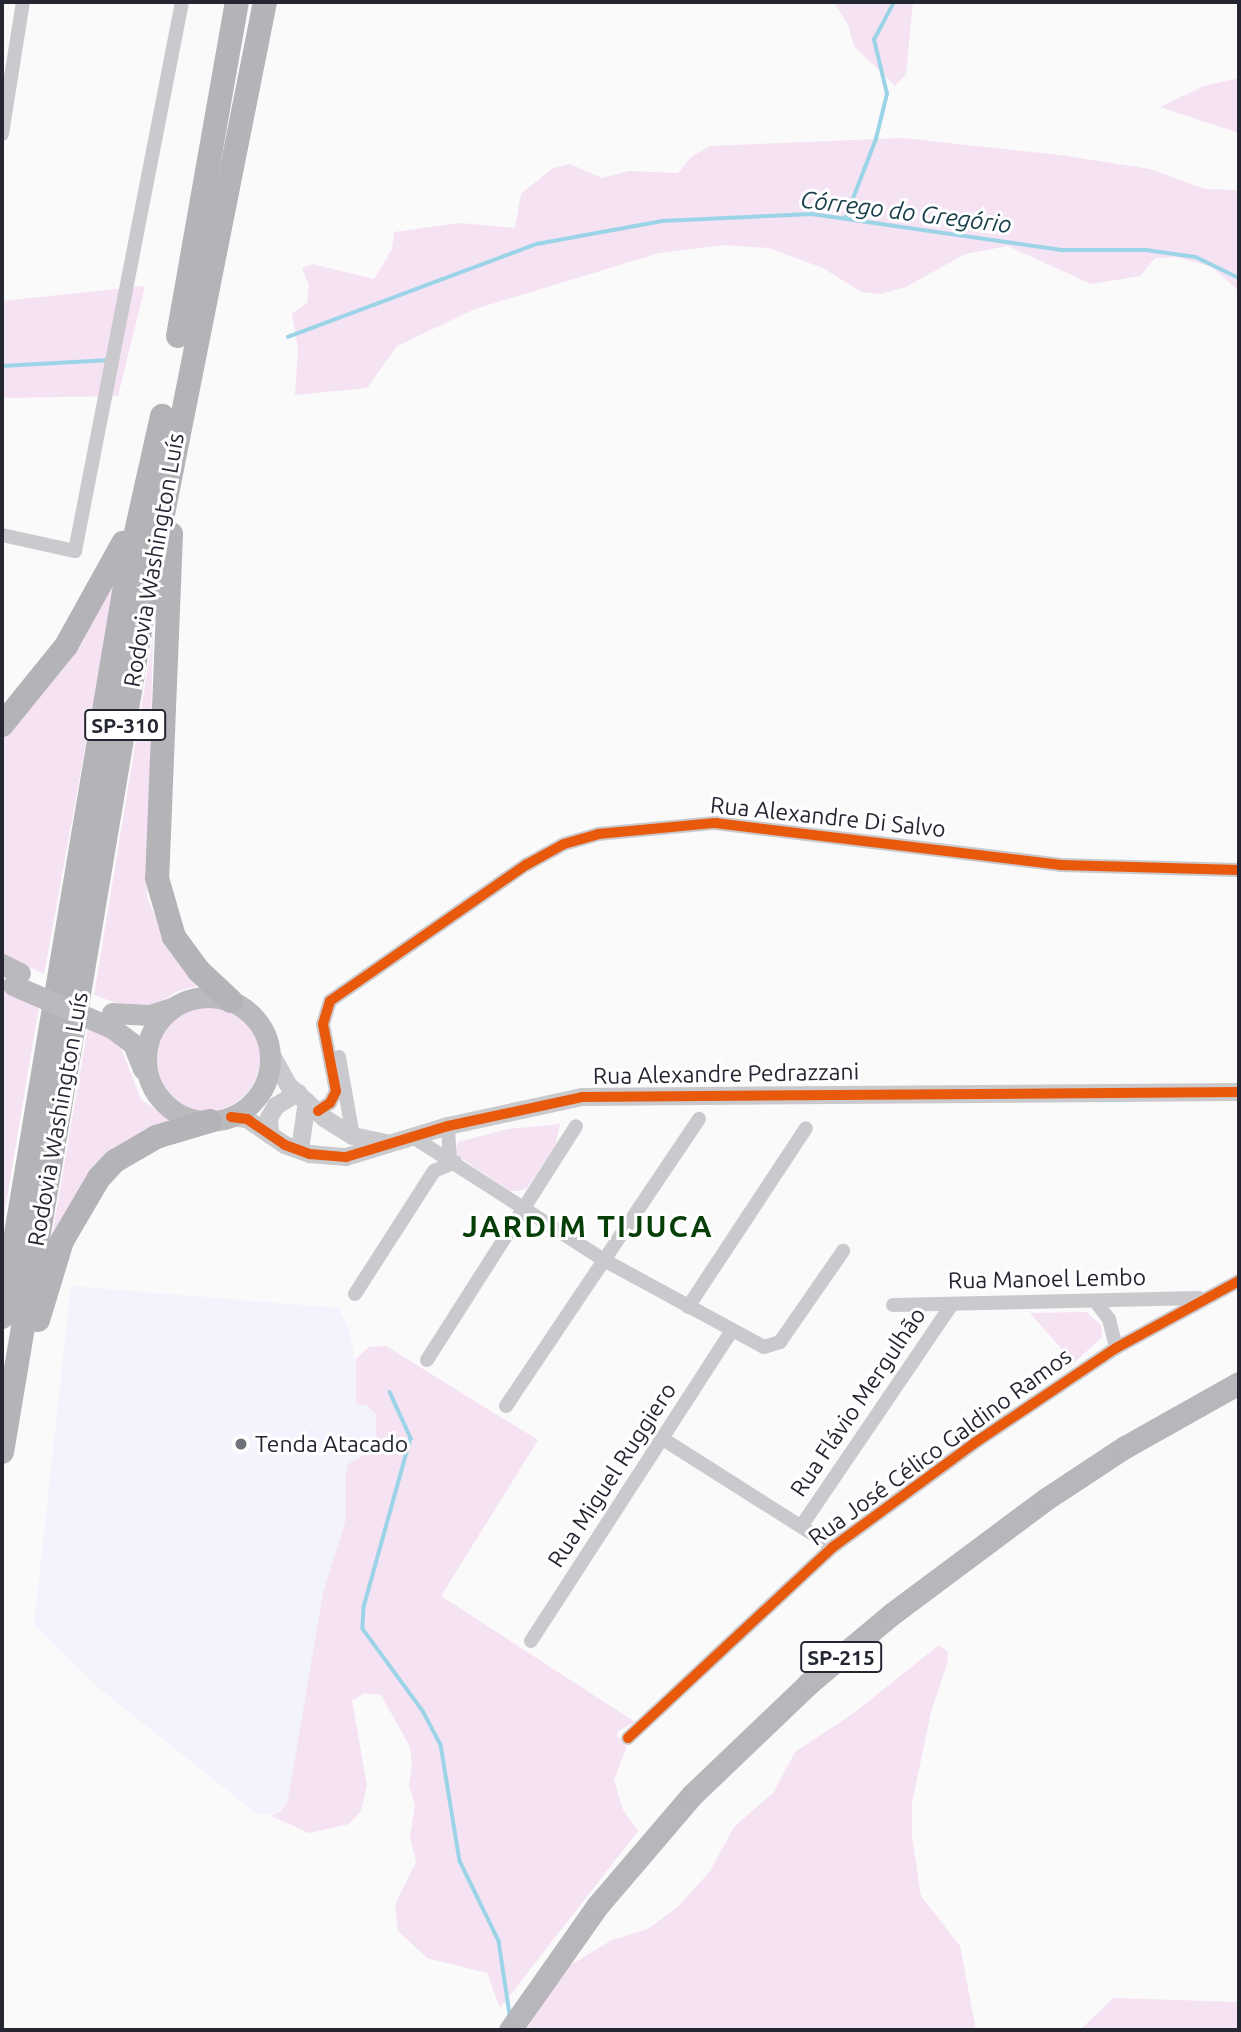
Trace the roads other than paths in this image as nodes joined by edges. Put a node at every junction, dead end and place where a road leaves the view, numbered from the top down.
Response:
1 (23, 2) edge
2 (181, 2) edge
3 (237, 2) edge
4 (265, 2) edge
5 (2, 134) edge
6 (185, 386) junction
7 (153, 463) junction
8 (7, 536) edge
9 (2, 725) edge
10 (1239, 870) edge
11 (9, 975) edge
12 (336, 998) junction
13 (231, 1001) junction
14 (176, 1006) junction
15 (112, 1021) junction
16 (270, 1052) junction
17 (149, 1080) junction
18 (1239, 1092) edge
19 (308, 1102) junction
20 (221, 1119) junction
21 (699, 1119) dead end
22 (448, 1126) junction
23 (576, 1126) dead end
24 (806, 1128) dead end
25 (270, 1135) junction
26 (353, 1136) junction
27 (413, 1137) junction
28 (389, 1143) junction
29 (300, 1150) junction
30 (330, 1157) junction
31 (453, 1161) junction
32 (522, 1206) junction
33 (843, 1251) dead end
34 (602, 1259) junction
35 (1239, 1281) edge
36 (355, 1294) dead end
37 (1203, 1297) junction
38 (1096, 1302) junction
39 (952, 1304) junction
40 (892, 1305) dead end
41 (688, 1307) junction
42 (2, 1317) edge
43 (731, 1332) junction
44 (1116, 1348) junction
45 (427, 1360) dead end
46 (1239, 1383) edge
47 (506, 1406) dead end
48 (7, 1425) junction
49 (663, 1439) junction
50 (2, 1452) edge
51 (802, 1525) junction
52 (833, 1547) junction
53 (531, 1641) dead end
54 (628, 1738) dead end
55 (515, 2023) edge

1 - 5 street
2 - 8 street
3 - 7 highway, Rodovia Washington Luís / SP-310
4 - 6 highway, Rodovia Washington Luís / SP-310
6 - 13 highway
6 - 48 highway, Rodovia Washington Luís / SP-310
7 - 9 highway
7 - 42 highway, Rodovia Washington Luís / SP-310
10 - 12 street, Rua Alexandre Di Salvo
11 - 15 main road, bridge
12 - 19 street
12 - 26 street
13 - 14 main road
13 - 16 main road
14 - 15 main road
14 - 17 main road
15 - 17 main road
16 - 19 street, Rua Alexandre Pedrazzani
16 - 20 main road
17 - 20 main road
18 - 22 street, Rua Alexandre Pedrazzani
19 - 25 street
19 - 26 street, Rua Alexandre Pedrazzani
19 - 29 street
20 - 25 street, Rua Alexandre Pedrazzani
20 - 48 highway
21 - 34 street
22 - 27 street, Rua Alexandre Pedrazzani
22 - 31 street
23 - 32 street
24 - 41 street
25 - 29 street, Rua Alexandre Pedrazzani
26 - 28 street, Rua Alexandre Pedrazzani
26 - 30 street
27 - 28 street, Rua Alexandre Pedrazzani
27 - 31 street
28 - 30 street, Rua Alexandre Pedrazzani
29 - 30 street, Rua Alexandre Pedrazzani
31 - 32 street
31 - 36 street
32 - 34 street
32 - 45 street
33 - 43 street
34 - 41 street
34 - 47 street
35 - 37 street, Rua José Célico Galdino Ramos
37 - 38 street, Rua Manoel Lembo
37 - 44 street, Rua José Célico Galdino Ramos
38 - 39 street, Rua Manoel Lembo
38 - 44 street
39 - 40 street, Rua Manoel Lembo
39 - 51 street, Rua Flávio Mergulhão
41 - 43 street
43 - 49 street, Rua Miguel Ruggiero
44 - 52 street, Rua José Célico Galdino Ramos
46 - 55 highway, SP-215
48 - 50 highway, Rodovia Washington Luís / SP-310
49 - 51 street
49 - 53 street, Rua Miguel Ruggiero
51 - 52 street
52 - 54 street, Rua José Célico Galdino Ramos

